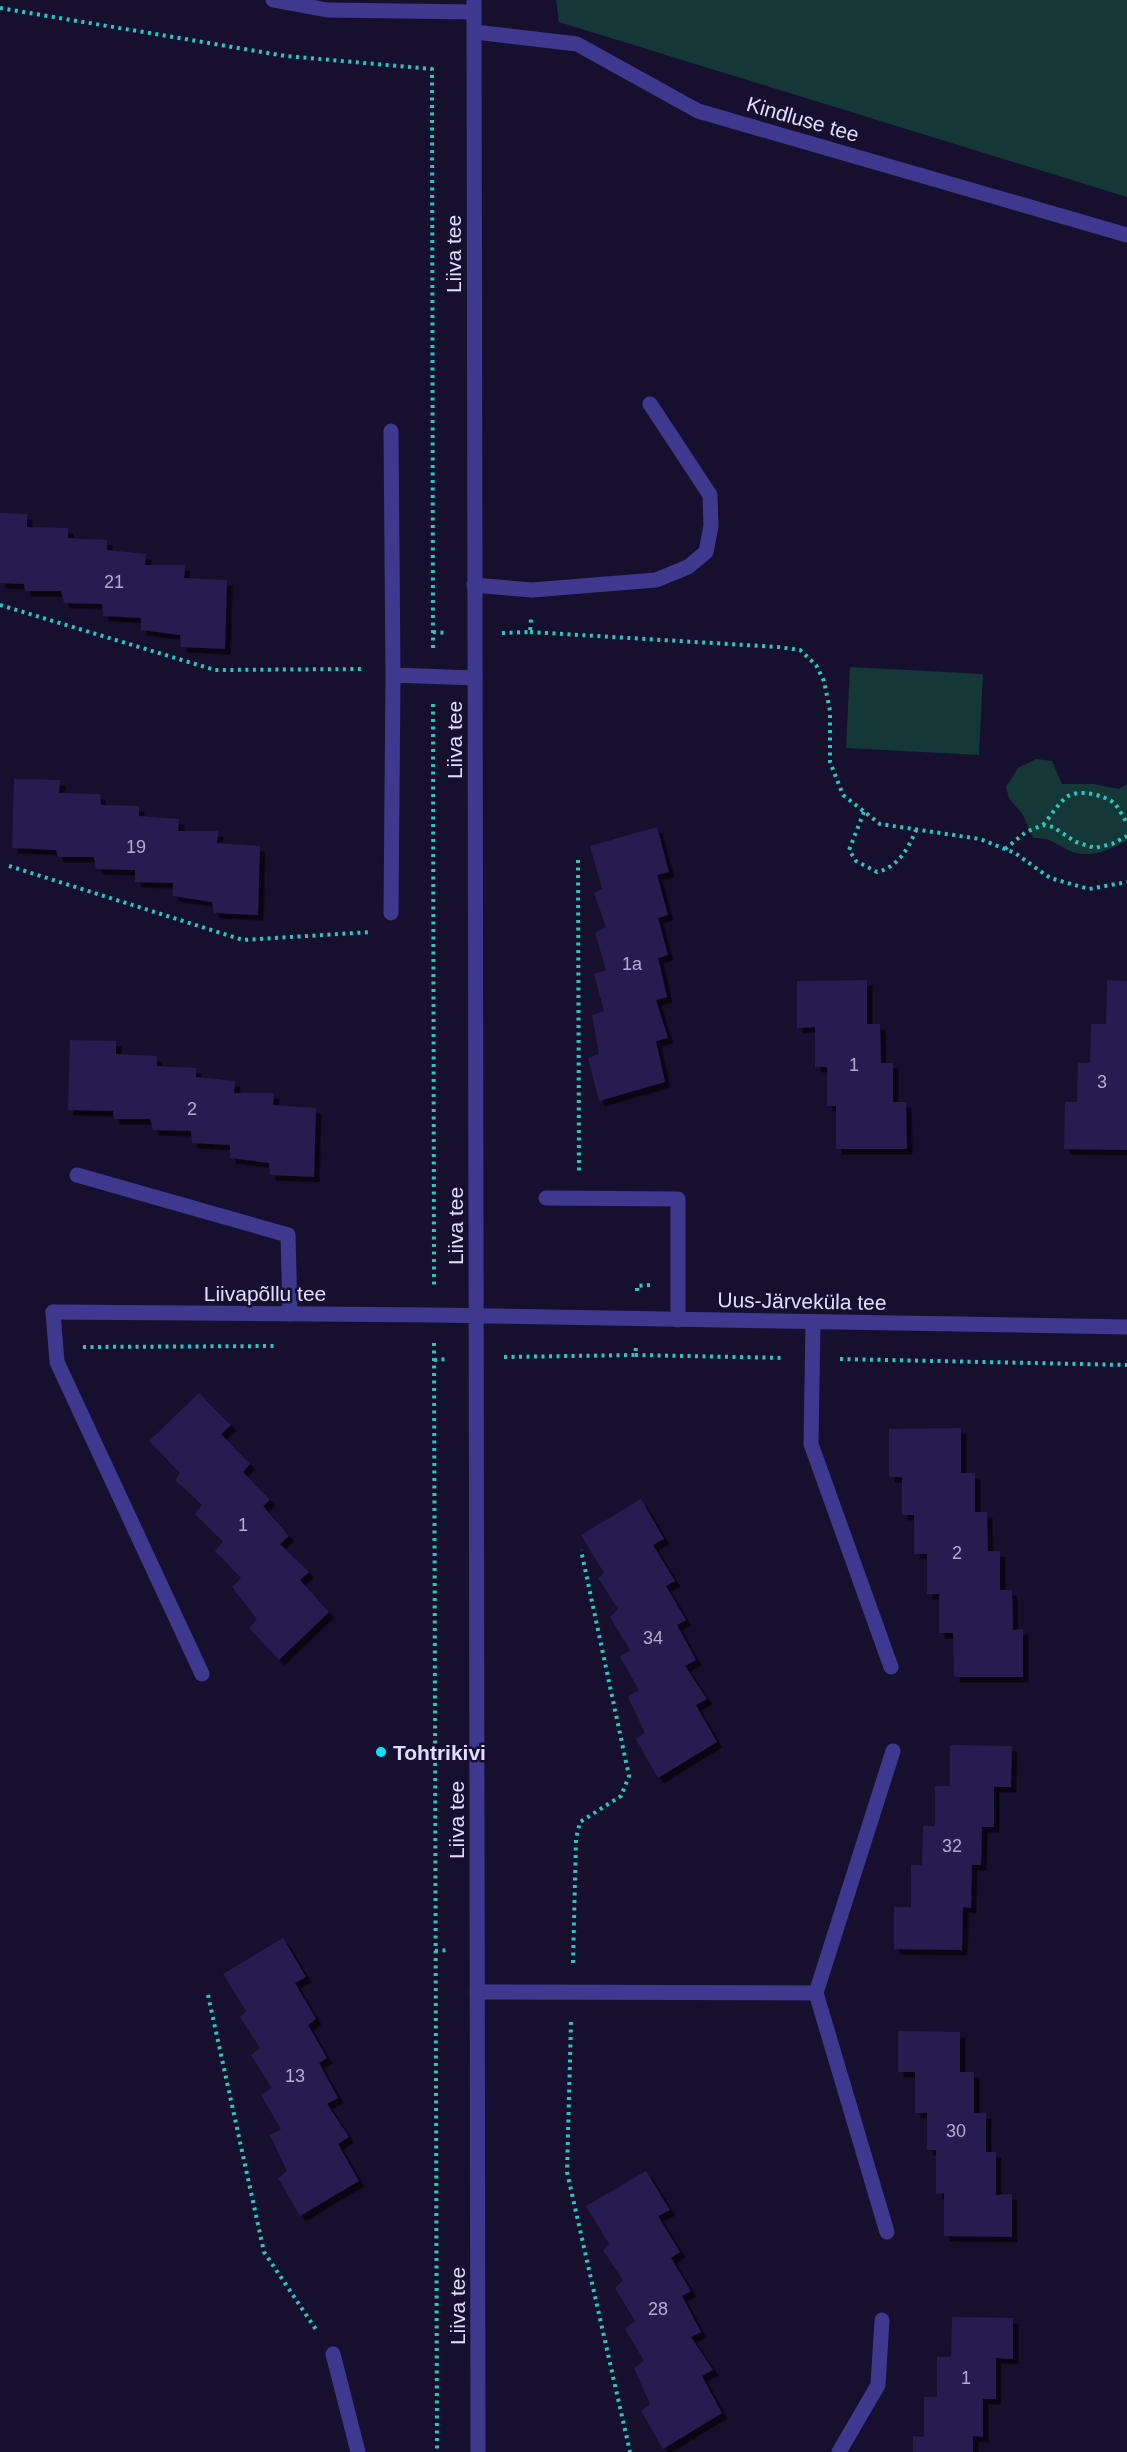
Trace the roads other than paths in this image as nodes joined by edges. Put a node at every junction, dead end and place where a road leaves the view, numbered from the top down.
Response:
1 (273, 0) edge
2 (474, 6) edge
3 (475, 32) junction
4 (1127, 236) edge
5 (650, 404) dead end
6 (391, 431) dead end
7 (474, 585) junction
8 (393, 672) junction
9 (475, 678) junction
10 (391, 913) road end
11 (77, 1175) dead end
12 (546, 1198) dead end
13 (290, 1314) junction
14 (476, 1316) junction
15 (678, 1320) junction
16 (813, 1322) junction
17 (1127, 1327) edge
18 (891, 1667) dead end
19 (202, 1674) dead end
20 (893, 1751) dead end
21 (477, 1992) junction
22 (816, 1993) junction
23 (887, 2232) dead end
24 (882, 2320) dead end
25 (333, 2354) road end
26 (358, 2452) edge
27 (478, 2452) edge
28 (839, 2452) edge

1 - 2 street
2 - 3 street, Liiva tee
3 - 4 street, Kindluse tee
3 - 7 street, Liiva tee
5 - 7 street
6 - 8 street
7 - 9 street, Liiva tee
8 - 9 street
8 - 10 street
9 - 14 street, Liiva tee
11 - 13 street
12 - 15 street
13 - 14 street, Liivapõllu tee
13 - 19 street, Liivapõllu tee
14 - 15 street, Uus-Järveküla tee
14 - 21 street, Liiva tee
15 - 16 street, Uus-Järveküla tee
16 - 17 street, Uus-Järveküla tee
16 - 18 street
20 - 22 street
21 - 22 street
21 - 27 street, Liiva tee
22 - 23 street
24 - 28 street
25 - 26 street

